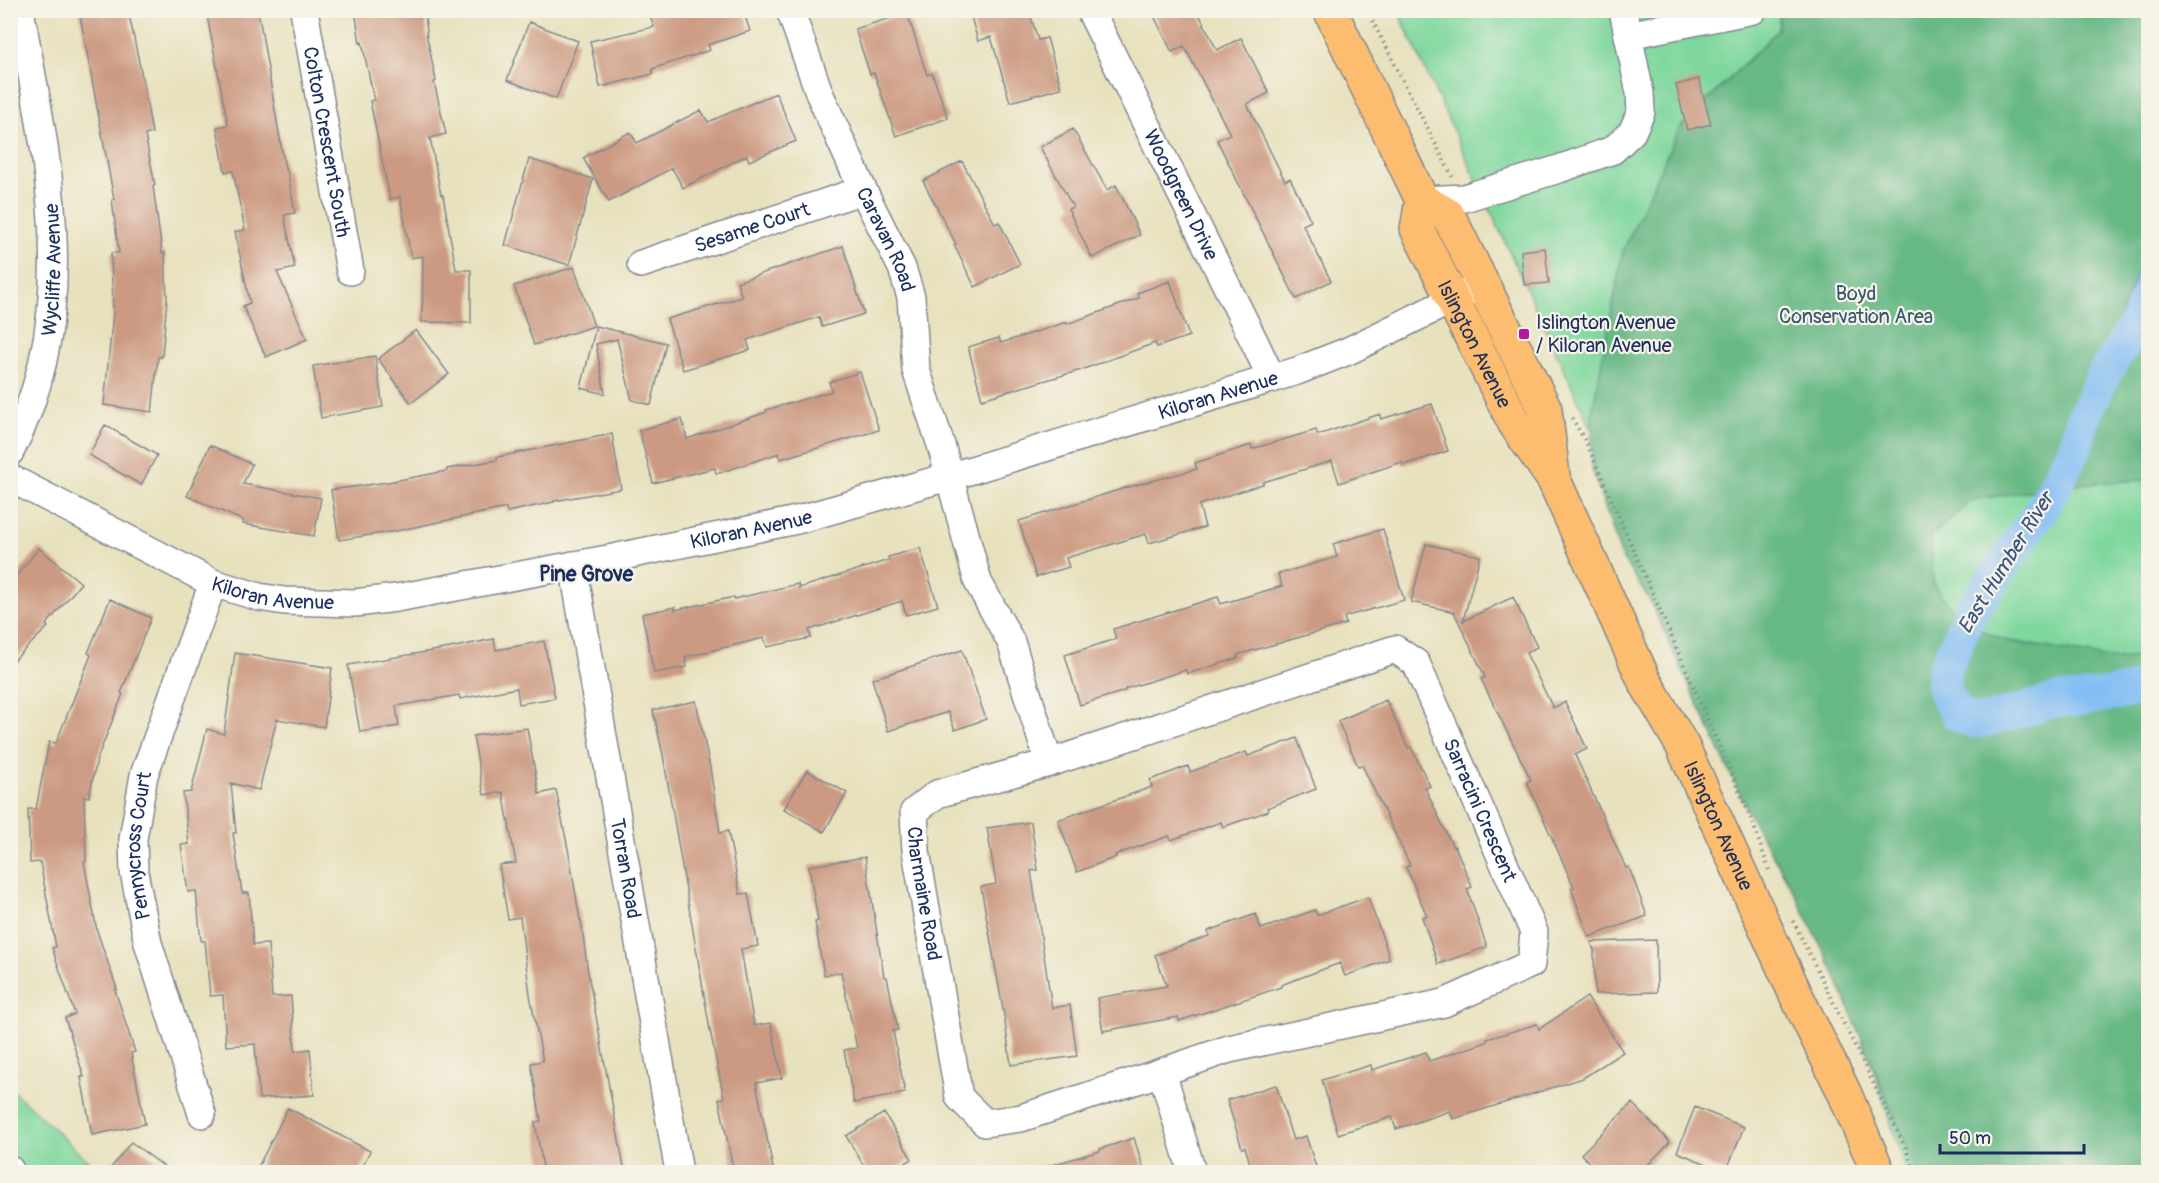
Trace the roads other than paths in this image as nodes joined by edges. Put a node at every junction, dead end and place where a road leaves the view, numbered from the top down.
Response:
1 (20, 10) edge
2 (304, 10) edge
3 (789, 10) edge
4 (1090, 10) edge
5 (1330, 10) edge
6 (1753, 10) edge
7 (1625, 23) edge
8 (862, 190) junction
9 (1422, 200) junction
10 (641, 264) dead end
11 (350, 271) dead end
12 (1483, 284) junction
13 (1452, 300) junction
14 (1272, 379) junction
15 (10, 452) edge
16 (950, 477) junction
17 (10, 478) edge
18 (1554, 480) junction
19 (573, 565) junction
20 (213, 583) junction
21 (1049, 763) junction
22 (1162, 1072) junction
23 (202, 1114) dead end
24 (679, 1173) edge
25 (1192, 1173) edge
26 (1878, 1173) edge

1 - 15 street, Wycliffe Avenue
2 - 11 street, Colton Crescent South
3 - 8 street, Caravan Road
4 - 14 street, Woodgreen Drive
5 - 9 main road
6 - 7 street
7 - 9 street
8 - 10 street, Sesame Court
8 - 16 street, Caravan Road
9 - 12 main road, Islington Avenue
9 - 13 main road, Islington Avenue
12 - 13 street, Kiloran Avenue
12 - 18 main road, Islington Avenue
13 - 14 street, Kiloran Avenue
13 - 18 main road, Islington Avenue
14 - 16 street, Kiloran Avenue
16 - 19 street, Kiloran Avenue
16 - 21 street
17 - 20 street, Kiloran Avenue
18 - 26 main road, Islington Avenue
19 - 20 street, Kiloran Avenue
19 - 24 street, Torran Road
20 - 23 street, Pennycross Court
21 - 22 street, Charmaine Road
21 - 22 street, Sarracini Crescent
22 - 25 street

